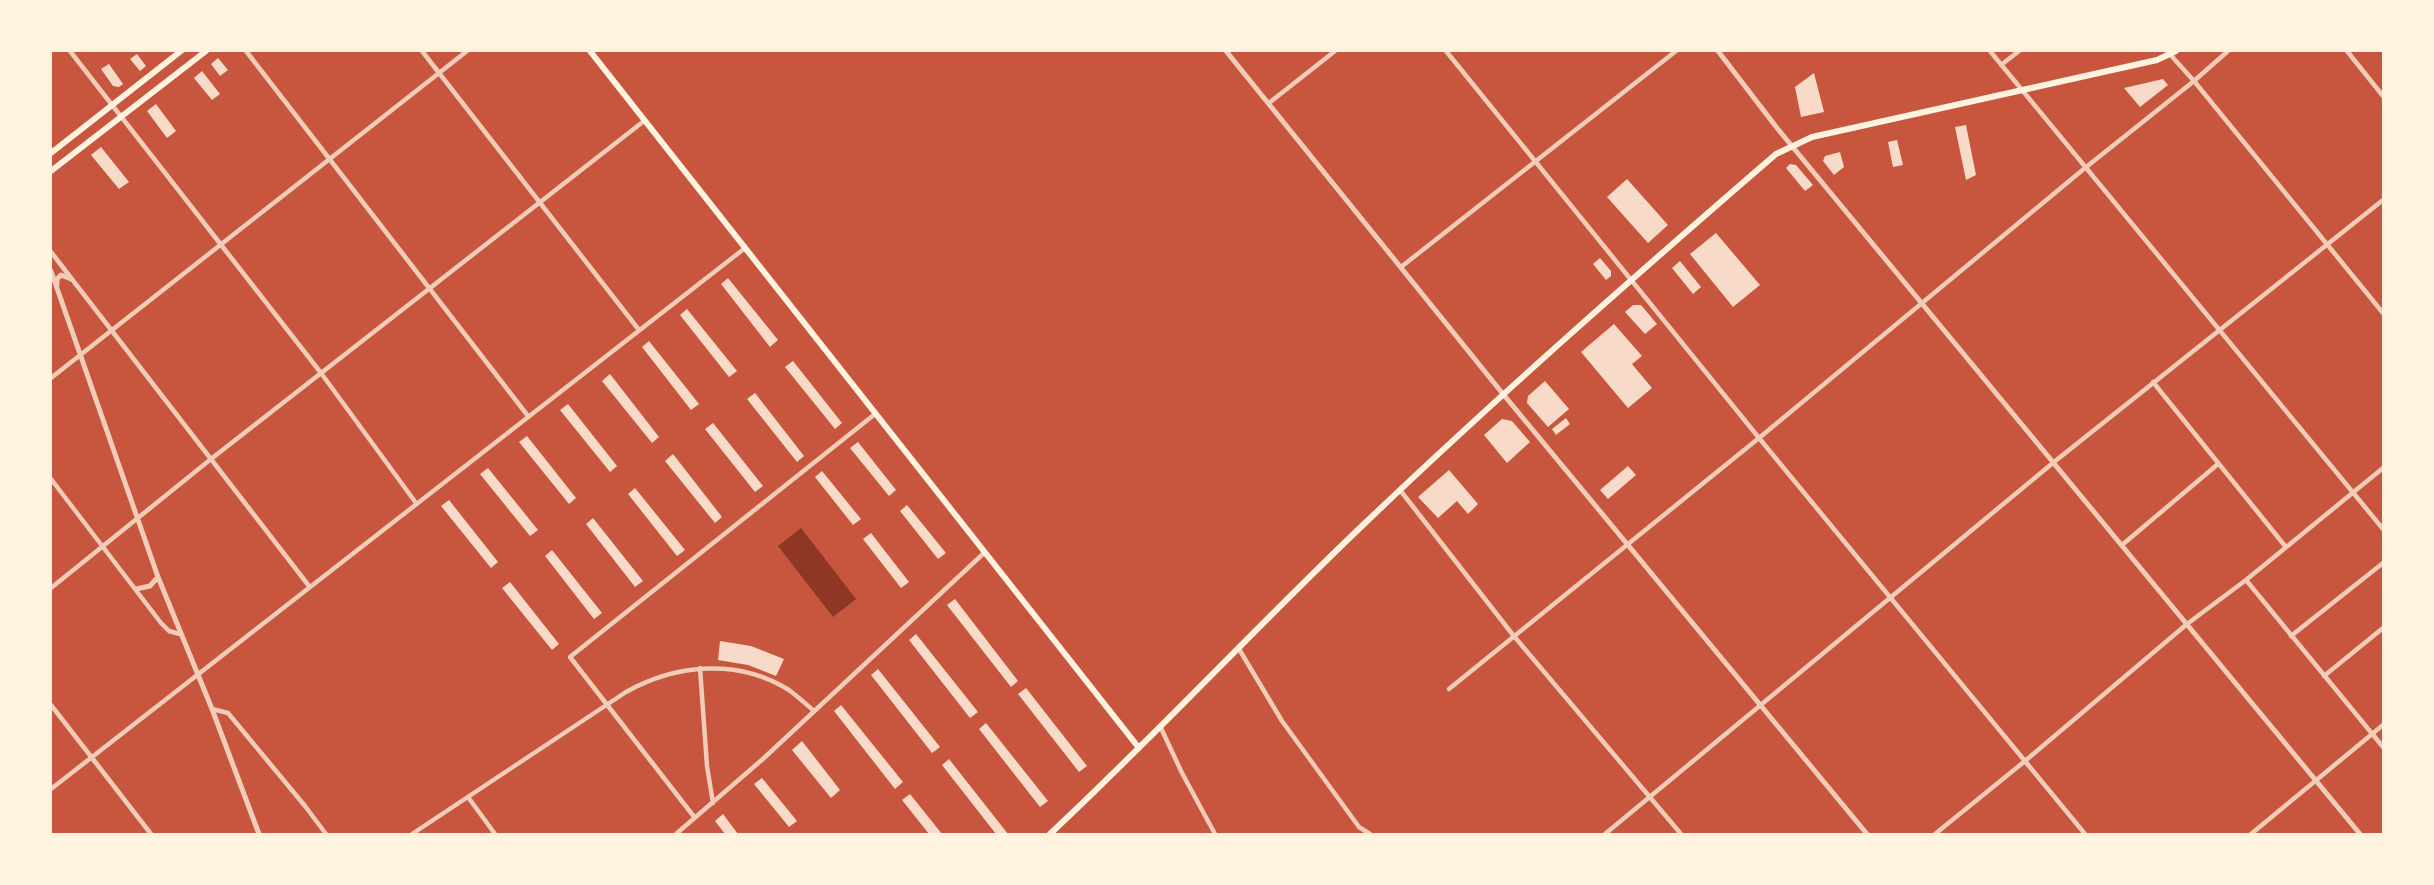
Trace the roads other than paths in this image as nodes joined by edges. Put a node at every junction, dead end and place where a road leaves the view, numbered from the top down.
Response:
1 (70, 51) edge
2 (181, 51) edge
3 (206, 51) edge
4 (246, 51) edge
5 (422, 51) edge
6 (467, 51) edge
7 (590, 51) edge
8 (1226, 51) edge
9 (1335, 51) edge
10 (1446, 51) edge
11 (1676, 51) edge
12 (1718, 51) edge
13 (1990, 51) edge
14 (2019, 51) edge
15 (2176, 51) edge
16 (2228, 51) edge
17 (2347, 51) edge
18 (2168, 53) edge
19 (2001, 65) junction
20 (439, 73) junction
21 (2194, 81) junction
22 (2022, 90) junction
23 (2383, 96) edge
24 (1269, 103) junction
25 (112, 105) junction
26 (121, 117) junction
27 (644, 121) junction
28 (1792, 144) junction
29 (51, 153) edge
30 (330, 159) junction
31 (1536, 161) junction
32 (2085, 168) junction
33 (51, 171) edge
34 (2383, 200) edge
35 (538, 202) junction
36 (220, 244) junction
37 (2327, 244) junction
38 (745, 248) junction
39 (51, 252) edge
40 (1401, 267) junction
41 (51, 271) edge
42 (71, 279) junction
43 (1632, 279) junction
44 (57, 287) junction
45 (429, 287) junction
46 (1921, 301) junction
47 (2383, 314) edge
48 (112, 330) junction
49 (639, 330) junction
50 (2220, 331) junction
51 (80, 355) junction
52 (321, 373) junction
53 (51, 378) edge
54 (2153, 382) junction
55 (1503, 394) junction
56 (875, 414) junction
57 (528, 416) junction
58 (1759, 438) junction
59 (211, 459) junction
60 (2054, 462) junction
61 (2218, 464) junction
62 (2383, 468) edge
63 (51, 479) edge
64 (1400, 490) junction
65 (2353, 493) junction
66 (416, 503) junction
67 (138, 518) junction
68 (2383, 529) edge
69 (1627, 542) junction
70 (2122, 545) junction
71 (2285, 546) junction
72 (103, 547) junction
73 (984, 553) junction
74 (2383, 563) edge
75 (158, 577) junction
76 (2246, 580) junction
77 (309, 586) junction
78 (51, 588) edge
79 (136, 589) junction
80 (1892, 597) junction
81 (2187, 624) junction
82 (2383, 628) edge
83 (180, 634) junction
84 (1513, 634) junction
85 (2291, 636) junction
86 (1239, 649) junction
87 (700, 668) junction
88 (198, 674) junction
89 (2324, 676) junction
90 (1449, 689) dead end
91 (51, 705) edge
92 (608, 705) junction
93 (1761, 706) junction
94 (212, 709) junction
95 (814, 711) junction
96 (2383, 726) edge
97 (1161, 728) junction
98 (2373, 734) junction
99 (2383, 747) edge
100 (1139, 748) junction
101 (91, 758) junction
102 (2025, 761) junction
103 (2315, 780) junction
104 (51, 789) edge
105 (468, 797) junction
106 (1650, 798) junction
107 (713, 802) junction
108 (695, 818) junction
109 (151, 834) edge
110 (259, 834) edge
111 (326, 834) edge
112 (412, 834) edge
113 (495, 834) edge
114 (675, 834) edge
115 (1050, 834) edge
116 (1215, 834) edge
117 (1370, 834) edge
118 (1605, 834) edge
119 (1681, 834) edge
120 (1867, 834) edge
121 (1935, 834) edge
122 (2085, 834) edge
123 (2251, 834) edge
124 (2360, 834) edge

1 - 25 street
2 - 25 main road
3 - 26 main road
4 - 30 street
5 - 20 street
6 - 20 street
7 - 27 main road
8 - 24 street
9 - 24 street
10 - 31 street
11 - 31 street
12 - 28 street
13 - 19 street
14 - 19 street
15 - 18 main road
16 - 21 street
17 - 23 street
18 - 21 street
18 - 22 main road
19 - 22 street
20 - 30 street
20 - 35 street
21 - 32 street
21 - 37 street
22 - 28 main road
22 - 32 street
24 - 40 street
25 - 26 street
25 - 29 main road
26 - 33 main road
26 - 36 street
27 - 35 street
27 - 38 main road
28 - 43 main road
28 - 46 street
30 - 36 street
30 - 45 street
31 - 40 street
31 - 43 street
32 - 46 street
32 - 50 street
34 - 37 street
35 - 45 street
35 - 49 street
36 - 48 street
36 - 52 street
37 - 47 street
37 - 50 street
38 - 49 street
38 - 56 main road
39 - 42 street
40 - 55 street
41 - 44 street
42 - 44 street
42 - 48 street
43 - 55 main road
43 - 58 street
44 - 51 street
45 - 52 street
45 - 57 street
46 - 58 street
46 - 60 street
48 - 51 street
48 - 59 street
49 - 57 street
50 - 54 street
50 - 65 street
51 - 53 street
51 - 67 street
52 - 59 street
52 - 66 street
54 - 60 street
54 - 61 street
55 - 64 main road
55 - 69 street
56 - 73 main road
56 - 92 street
57 - 66 street
58 - 69 street
58 - 80 street
59 - 67 street
59 - 77 street
60 - 70 street
60 - 80 street
61 - 70 street
61 - 71 street
62 - 65 street
63 - 72 street
64 - 84 street
64 - 86 main road
65 - 68 street
65 - 71 street
66 - 77 street
67 - 72 street
67 - 75 street
69 - 84 street
69 - 93 street
70 - 81 street
71 - 76 street
72 - 78 street
72 - 79 street
73 - 95 street
73 - 100 main road
74 - 85 street
75 - 79 street
75 - 83 street
76 - 81 street
76 - 85 street
77 - 88 street
79 - 83 street
80 - 93 street
80 - 102 street
81 - 102 street
81 - 103 street
82 - 89 street
83 - 88 street
84 - 90 street
84 - 106 street
85 - 89 street
86 - 97 main road
86 - 117 street
87 - 92 street
87 - 95 street
87 - 107 street
88 - 94 street
88 - 101 street
89 - 98 street
91 - 101 street
92 - 105 street
92 - 108 street
93 - 106 street
93 - 120 street
94 - 110 street
94 - 111 street
95 - 107 street
96 - 98 street
97 - 100 main road
97 - 116 street
98 - 99 street
98 - 103 street
100 - 115 main road
101 - 104 street
101 - 109 street
102 - 121 street
102 - 122 street
103 - 123 street
103 - 124 street
105 - 112 street
105 - 113 street
106 - 118 street
106 - 119 street
107 - 108 street
108 - 114 street

